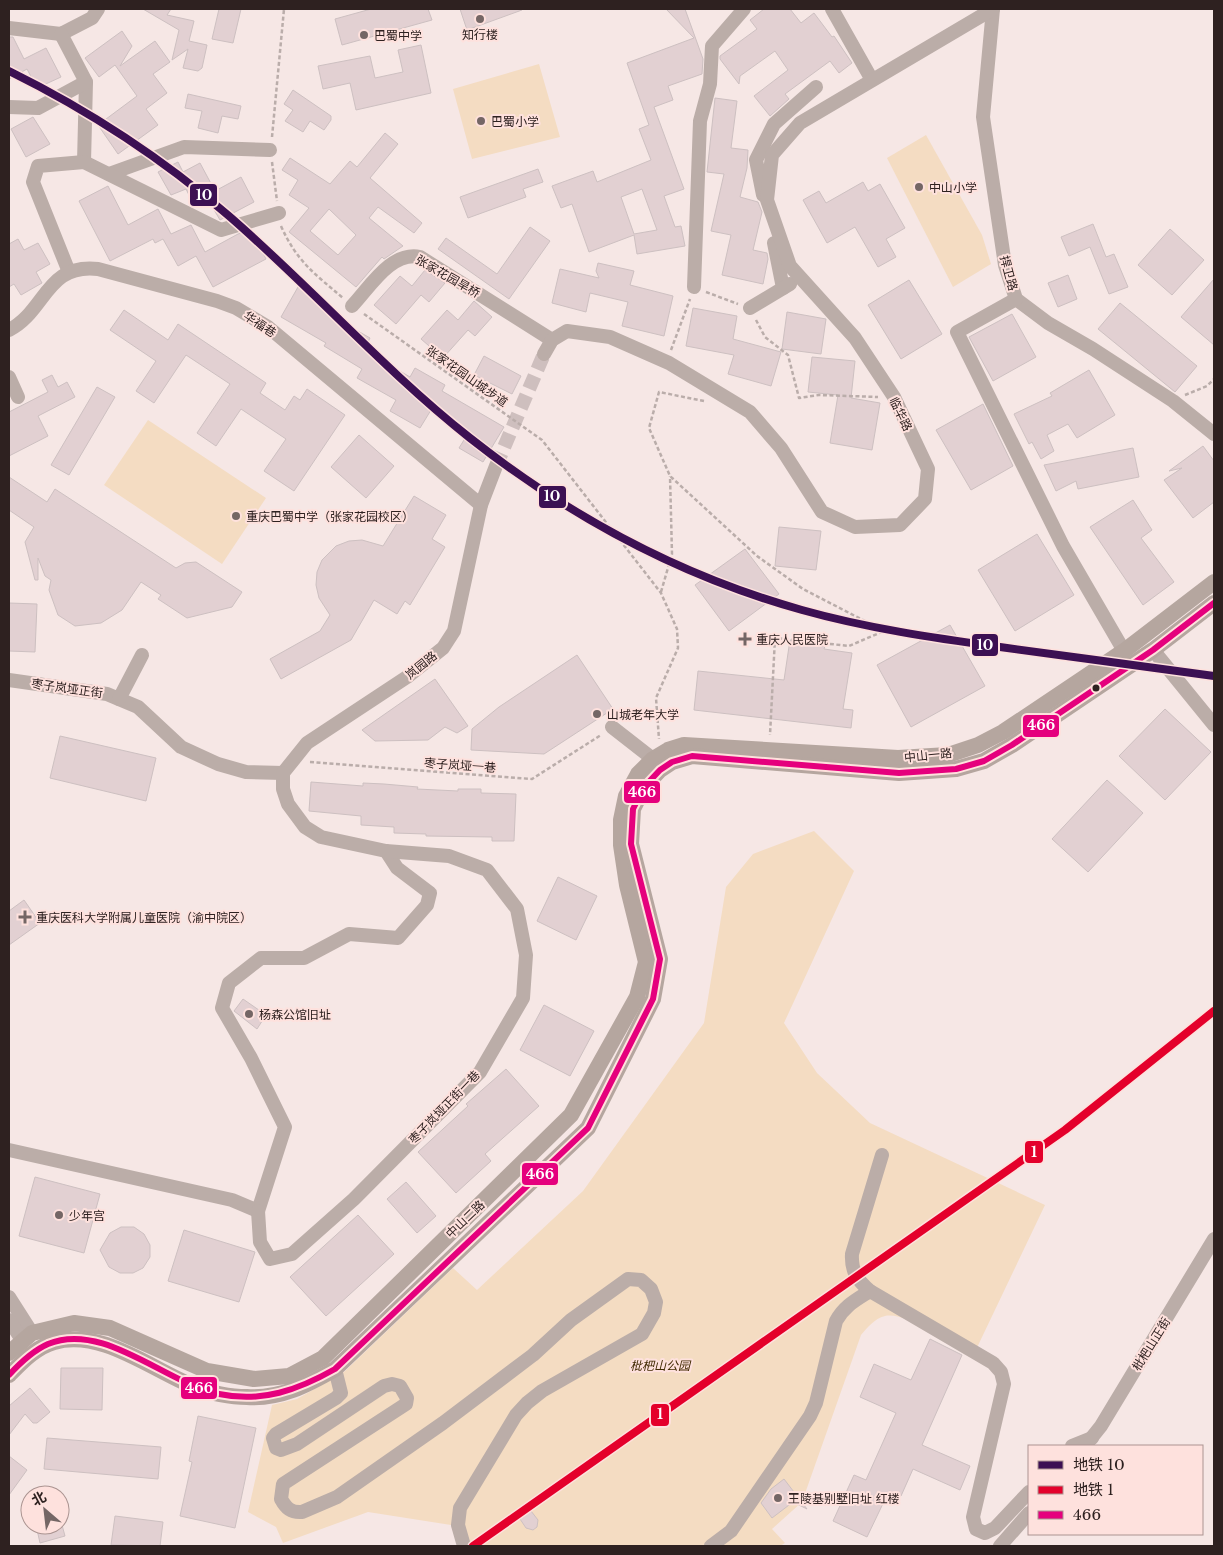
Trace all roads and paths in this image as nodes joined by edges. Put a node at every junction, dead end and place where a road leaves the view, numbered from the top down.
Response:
1 (98, 9) edge
2 (284, 9) edge
3 (744, 9) edge
4 (832, 9) edge
5 (993, 9) edge
6 (9, 28) edge
7 (61, 34) junction
8 (872, 80) junction
9 (86, 82) junction
10 (816, 87) dead end
11 (9, 107) edge
12 (270, 150) junction
13 (84, 162) junction
14 (109, 174) junction
15 (279, 213) junction
16 (69, 272) junction
17 (801, 278) junction
18 (694, 287) junction
19 (783, 288) junction
20 (1016, 299) junction
21 (352, 306) junction
22 (750, 308) junction
23 (9, 330) edge
24 (552, 340) junction
25 (544, 354) tunnel mouth
26 (667, 362) junction
27 (9, 377) edge
28 (1214, 379) edge
29 (718, 392) junction
30 (18, 396) dead end
31 (894, 397) junction
32 (1173, 401) junction
33 (1214, 434) edge
34 (496, 466) tunnel mouth
35 (670, 476) junction
36 (482, 505) junction
37 (1214, 582) edge
38 (661, 593) junction
39 (1214, 603) edge
40 (1153, 650) junction
41 (1124, 651) junction
42 (142, 655) dead end
43 (9, 680) edge
44 (119, 699) junction
45 (1214, 725) edge
46 (612, 727) joint
47 (770, 749) junction
48 (291, 760) junction
49 (657, 761) junction
50 (282, 773) junction
51 (386, 851) junction
52 (9, 1150) edge
53 (882, 1155) dead end
54 (258, 1211) junction
55 (1214, 1239) edge
56 (870, 1291) junction
57 (9, 1296) edge
58 (9, 1320) edge
59 (27, 1336) junction
60 (9, 1353) edge
61 (336, 1370) junction
62 (9, 1375) edge
63 (1088, 1442) edge
64 (1028, 1493) edge
65 (1028, 1514) edge
66 (464, 1546) edge
67 (711, 1546) edge
68 (1000, 1546) edge

1 - 7 street
2 - 12 path, 张家花园山城步道
3 - 18 street
4 - 8 street
5 - 8 street, 临华路
5 - 20 street, 捍卫路
6 - 7 street
7 - 9 street
8 - 17 street, 临华路
9 - 11 street
9 - 13 street
10 - 19 street
12 - 14 street
12 - 15 path, 张家花园山城步道
13 - 14 street
13 - 16 street
14 - 15 street
15 - 21 path, 张家花园山城步道
16 - 23 street
16 - 36 street, 华福巷
17 - 19 street
17 - 31 street, 临华路
18 - 22 path
18 - 26 path
19 - 22 street
20 - 32 street, 捍卫路
20 - 41 street
21 - 24 street, 张家花园旱桥
21 - 38 path, 张家花园山城步道
22 - 31 path
24 - 25 street
24 - 26 street, 临华路
26 - 29 street, 临华路
27 - 30 street
28 - 32 path
29 - 31 street, 临华路
29 - 35 path
32 - 33 street, 捍卫路
34 - 36 street, 岚园路
35 - 38 path
35 - 47 path
36 - 48 street, 岚园路
37 - 41 main road, 中山一路
38 - 49 path, 张家花园山城步道
39 - 40 main road, 中山一路
40 - 45 street
40 - 49 main road, 中山一路
41 - 47 main road, 中山一路
42 - 44 street
43 - 44 street, 枣子岚垭正街
44 - 50 street, 枣子岚垭正街
46 - 48 path, 枣子岚垭一巷
46 - 49 street
47 - 49 main road, 中山一路
48 - 50 street, 岚园路
49 - 59 main road, 中山二路
49 - 61 main road, 中山二路
50 - 51 street, 枣子岚垭正街一巷
51 - 54 street
51 - 54 street, 枣子岚垭正街一巷
52 - 54 street
53 - 56 street
55 - 63 street, 枇杷山正街
56 - 64 street
56 - 67 street
57 - 59 street
58 - 59 street
59 - 60 main road
61 - 62 main road, 中山二路
61 - 66 street
65 - 68 street

